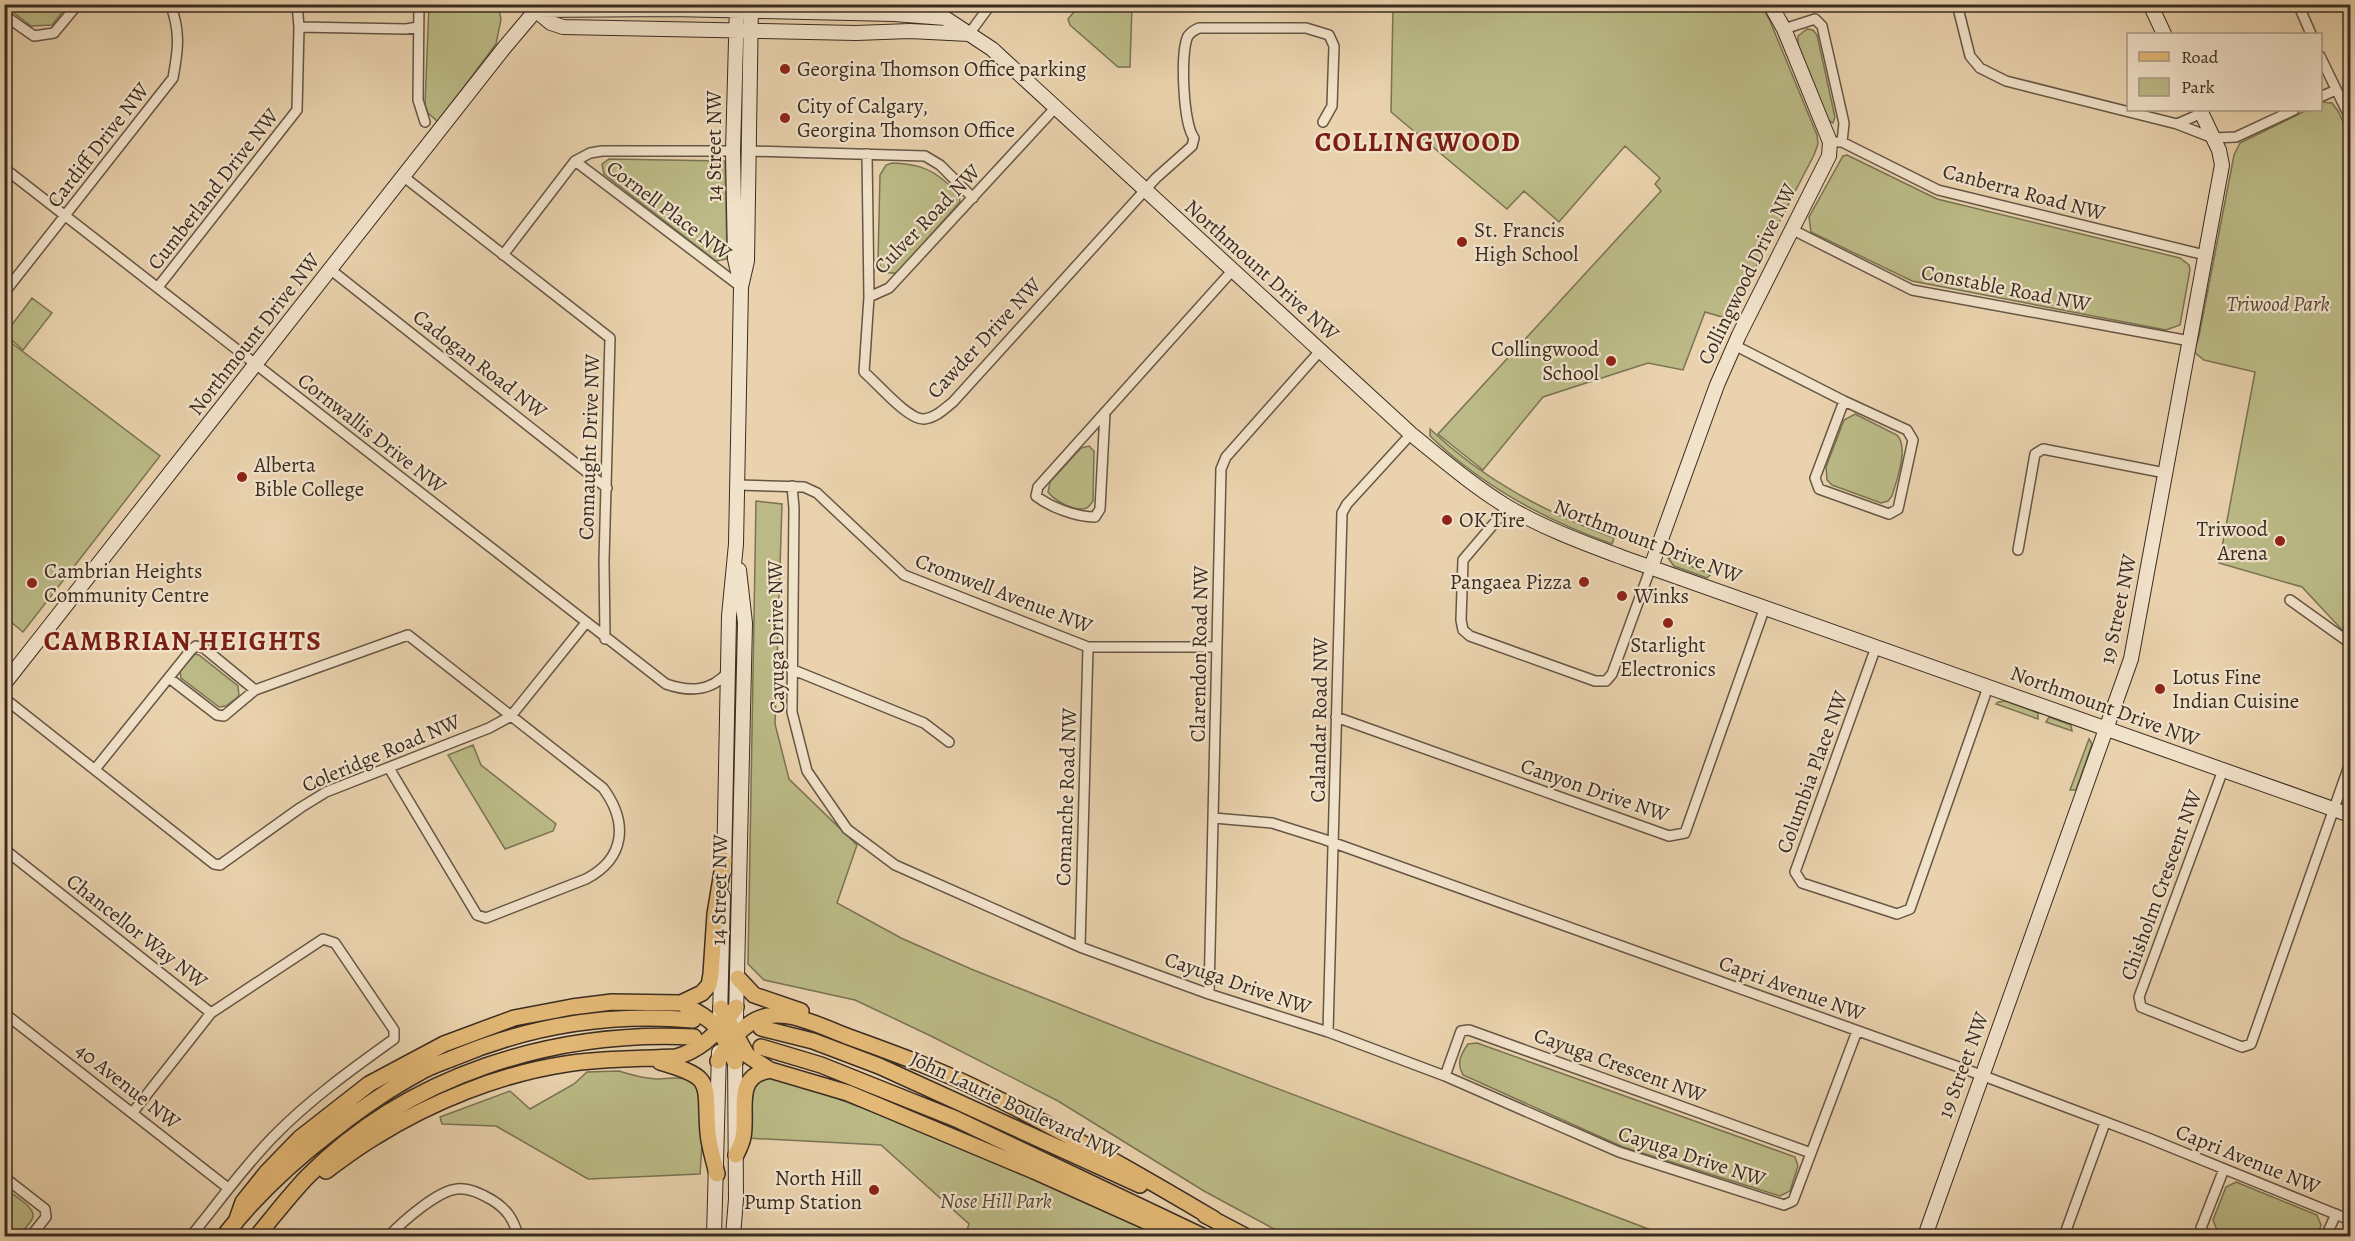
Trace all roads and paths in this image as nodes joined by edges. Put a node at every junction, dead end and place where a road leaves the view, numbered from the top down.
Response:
1 (78, 4) edge
2 (170, 4) edge
3 (297, 4) edge
4 (419, 4) edge
5 (991, 4) edge
6 (1770, 4) edge
7 (1957, 4) edge
8 (2150, 4) edge
9 (2298, 4) edge
10 (532, 7) edge
11 (736, 7) edge
12 (751, 7) edge
13 (4, 15) edge
14 (299, 27) junction
15 (418, 27) junction
16 (1784, 28) junction
17 (736, 29) junction
18 (750, 29) junction
19 (2164, 33) edge
20 (2311, 33) edge
21 (969, 34) junction
22 (2322, 60) edge
23 (2336, 90) junction
24 (2322, 96) edge
25 (1056, 107) junction
26 (2201, 111) edge
27 (2292, 111) edge
28 (2350, 118) edge
29 (425, 122) dead end
30 (1323, 122) dead end
31 (2177, 124) junction
32 (2213, 138) junction
33 (1836, 142) junction
34 (733, 151) junction
35 (749, 151) junction
36 (867, 153) junction
37 (575, 161) junction
38 (4, 168) edge
39 (404, 177) junction
40 (1144, 191) junction
41 (973, 198) junction
42 (66, 216) junction
43 (1793, 230) junction
44 (503, 255) junction
45 (2205, 255) junction
46 (331, 270) junction
47 (1232, 271) junction
48 (158, 287) junction
49 (741, 287) junction
50 (4, 293) edge
51 (869, 297) junction
52 (2190, 341) junction
53 (1734, 345) junction
54 (1320, 351) junction
55 (256, 364) junction
56 (1844, 401) junction
57 (1105, 412) junction
58 (1411, 434) junction
59 (2165, 473) junction
60 (737, 485) junction
61 (792, 486) junction
62 (607, 488) junction
63 (1508, 507) junction
64 (736, 544) junction
65 (2018, 550) dead end
66 (1651, 567) junction
67 (2290, 600) dead end
68 (1765, 608) junction
69 (585, 624) junction
70 (605, 639) junction
71 (2350, 643) edge
72 (1088, 647) junction
73 (1217, 647) junction
74 (1876, 647) junction
75 (791, 669) junction
76 (727, 674) junction
77 (169, 678) junction
78 (4, 684) edge
79 (1988, 687) junction
80 (255, 690) junction
81 (4, 698) edge
82 (511, 716) junction
83 (1336, 717) junction
84 (2107, 729) junction
85 (949, 742) dead end
86 (2350, 763) edge
87 (96, 768) junction
88 (389, 768) junction
89 (2223, 770) junction
90 (2334, 810) junction
91 (2350, 815) edge
92 (1214, 818) junction
93 (1334, 843) junction
94 (4, 849) edge
95 (724, 860) junction
96 (1080, 947) junction
97 (738, 978) junction
98 (1209, 994) junction
99 (681, 1003) junction
100 (736, 1007) junction
101 (4, 1013) edge
102 (211, 1013) junction
103 (723, 1019) junction
104 (693, 1020) dead end
105 (761, 1028) dead end
106 (1857, 1031) junction
107 (1328, 1032) junction
108 (694, 1037) dead end
109 (731, 1041) junction
110 (761, 1047) dead end
111 (648, 1059) junction
112 (910, 1059) junction
113 (718, 1061) junction
114 (735, 1062) joint
115 (770, 1070) junction
116 (1981, 1075) junction
117 (1445, 1076) junction
118 (133, 1112) junction
119 (2105, 1123) junction
120 (1811, 1153) junction
121 (736, 1155) junction
122 (2224, 1169) junction
123 (717, 1174) junction
124 (4, 1177) edge
125 (306, 1178) junction
126 (228, 1188) junction
127 (2336, 1214) junction
128 (1214, 1220) junction
129 (2350, 1220) edge
130 (236, 1221) junction
131 (31, 1236) edge
132 (191, 1236) edge
133 (224, 1236) edge
134 (257, 1236) edge
135 (389, 1236) edge
136 (518, 1236) edge
137 (714, 1236) edge
138 (733, 1236) edge
139 (1179, 1236) edge
140 (1202, 1236) edge
141 (1245, 1236) edge
142 (1925, 1236) edge
143 (2064, 1236) edge
144 (2207, 1236) edge
145 (2326, 1236) edge

1 - 13 street
2 - 42 street, Cardiff Drive NW
3 - 14 street, Cumberland Drive NW
4 - 15 street
5 - 21 street
6 - 16 street
7 - 31 street
8 - 19 street
9 - 20 street
10 - 11 street, Northmount Drive NW
10 - 17 street
10 - 39 street, Northmount Drive NW
11 - 12 street, Northmount Drive NW
11 - 17 street, 14 Street NW
12 - 18 street, 14 Street NW
12 - 21 street, Northmount Drive NW
14 - 15 street
14 - 48 street, Cumberland Drive NW
15 - 29 street
16 - 33 street
16 - 33 street
17 - 18 street
17 - 34 street, 14 Street NW
18 - 21 street
18 - 35 street, 14 Street NW
21 - 25 street, Northmount Drive NW
22 - 23 street
23 - 24 street
23 - 28 street
25 - 40 street, Northmount Drive NW
25 - 41 street, Culver Road NW
26 - 31 street
26 - 32 street, 19 Street NW
27 - 32 street
30 - 40 street
31 - 32 street
32 - 45 street, 19 Street NW
33 - 43 street, Collingwood Drive NW
33 - 45 street, Canberra Road NW
34 - 37 street
34 - 49 street, 14 Street NW
35 - 36 street
35 - 49 street, 14 Street NW
36 - 41 street
36 - 51 street, Cawder Drive NW
37 - 44 street
37 - 49 street, Cornell Place NW
38 - 42 street, Cornwallis Drive NW
39 - 44 street, Connaught Drive NW
39 - 46 street, Northmount Drive NW
40 - 47 street, Northmount Drive NW
40 - 51 street, Cawder Drive NW
41 - 51 street, Culver Road NW
42 - 48 street, Cornwallis Drive NW
42 - 50 street, Cardiff Drive NW
43 - 52 street, Constable Road NW
43 - 53 street, Collingwood Drive NW
44 - 62 street, Connaught Drive NW
45 - 52 street, 19 Street NW
46 - 55 street, Northmount Drive NW
46 - 62 street, Cadogan Road NW
47 - 54 street, Northmount Drive NW
47 - 57 street
48 - 55 street, Cornwallis Drive NW
49 - 60 street, 14 Street NW
52 - 59 street, 19 Street NW
53 - 56 street
53 - 66 street, Collingwood Drive NW
54 - 58 street, Northmount Drive NW
54 - 73 street, Clarendon Road NW
55 - 69 street, Cornwallis Drive NW
55 - 78 street, Northmount Drive NW
56 - 56 street
57 - 57 street
58 - 63 street, Northmount Drive NW
58 - 83 street, Calandar Road NW
59 - 65 street
59 - 84 street, 19 Street NW
60 - 61 street, Cromwell Avenue NW
60 - 64 street, 14 Street NW
61 - 72 street, Cromwell Avenue NW
61 - 75 street, Cayuga Drive NW
62 - 70 street, Connaught Drive NW
63 - 66 street, Northmount Drive NW
63 - 66 street
64 - 76 street, 14 Street NW
64 - 97 street, 14 Street NW
66 - 68 street, Northmount Drive NW
67 - 71 street
68 - 74 street, Northmount Drive NW
68 - 83 street, Canyon Drive NW
69 - 70 street, Cornwallis Drive NW
69 - 82 street, Coleridge Road NW
70 - 76 street, Cornwallis Drive NW
72 - 73 street, Cromwell Avenue NW
72 - 96 street, Comanche Road NW
73 - 92 street, Clarendon Road NW
74 - 79 street, Northmount Drive NW
74 - 79 street, Columbia Place NW
75 - 85 street
75 - 96 street, Cayuga Drive NW
76 - 95 street, 14 Street NW
77 - 80 street
77 - 80 street
77 - 87 street
79 - 84 street, Northmount Drive NW
80 - 82 street
81 - 87 street, Coleridge Road NW
82 - 88 street, Coleridge Road NW
82 - 88 street
83 - 93 street, Calandar Road NW
84 - 89 street, Northmount Drive NW
84 - 116 street, 19 Street NW
86 - 90 street
87 - 88 street, Coleridge Road NW
89 - 90 street, Northmount Drive NW
89 - 90 street, Chisholm Crescent NW
90 - 91 street, Northmount Drive NW
92 - 93 street, Capri Avenue NW
92 - 98 street, Clarendon Road NW
93 - 106 street, Capri Avenue NW
93 - 107 street, Calandar Road NW
94 - 102 street, Chancellor Way NW
95 - 99 main road
95 - 103 street, 14 Street NW
96 - 98 street, Cayuga Drive NW
97 - 100 street, 14 Street NW
97 - 112 main road
98 - 107 street, Cayuga Drive NW
99 - 103 main road
99 - 130 main road
100 - 103 main road
100 - 109 street, 14 Street NW
101 - 118 street, 40 Avenue NW
102 - 118 street
102 - 126 street, Chancellor Way NW
103 - 109 main road
103 - 111 main road
103 - 113 street, 14 Street NW
104 - 130 main road
105 - 128 main road, John Laurie Boulevard NW
106 - 116 street, Capri Avenue NW
106 - 120 street, Cayuga Drive NW
107 - 117 street, Cayuga Drive NW
108 - 125 main road
109 - 112 main road
109 - 113 main road
109 - 114 main road
109 - 115 main road
110 - 140 main road, John Laurie Boulevard NW
111 - 123 main road
111 - 125 main road
112 - 128 main road
113 - 123 street, 14 Street NW
114 - 121 street
115 - 121 main road
115 - 139 main road
116 - 119 street, Capri Avenue NW
116 - 142 street, 19 Street NW
117 - 120 street, Cayuga Crescent NW
117 - 120 street, Cayuga Drive NW
118 - 126 street, 40 Avenue NW
119 - 122 street, Capri Avenue NW
119 - 143 street
121 - 138 street
122 - 127 street, Capri Avenue NW
122 - 144 street
123 - 137 street, 14 Street NW
124 - 131 street
125 - 134 main road
126 - 132 street
127 - 129 street, Capri Avenue NW
127 - 145 street
128 - 141 main road, John Laurie Boulevard NW
130 - 133 main road
135 - 136 street

